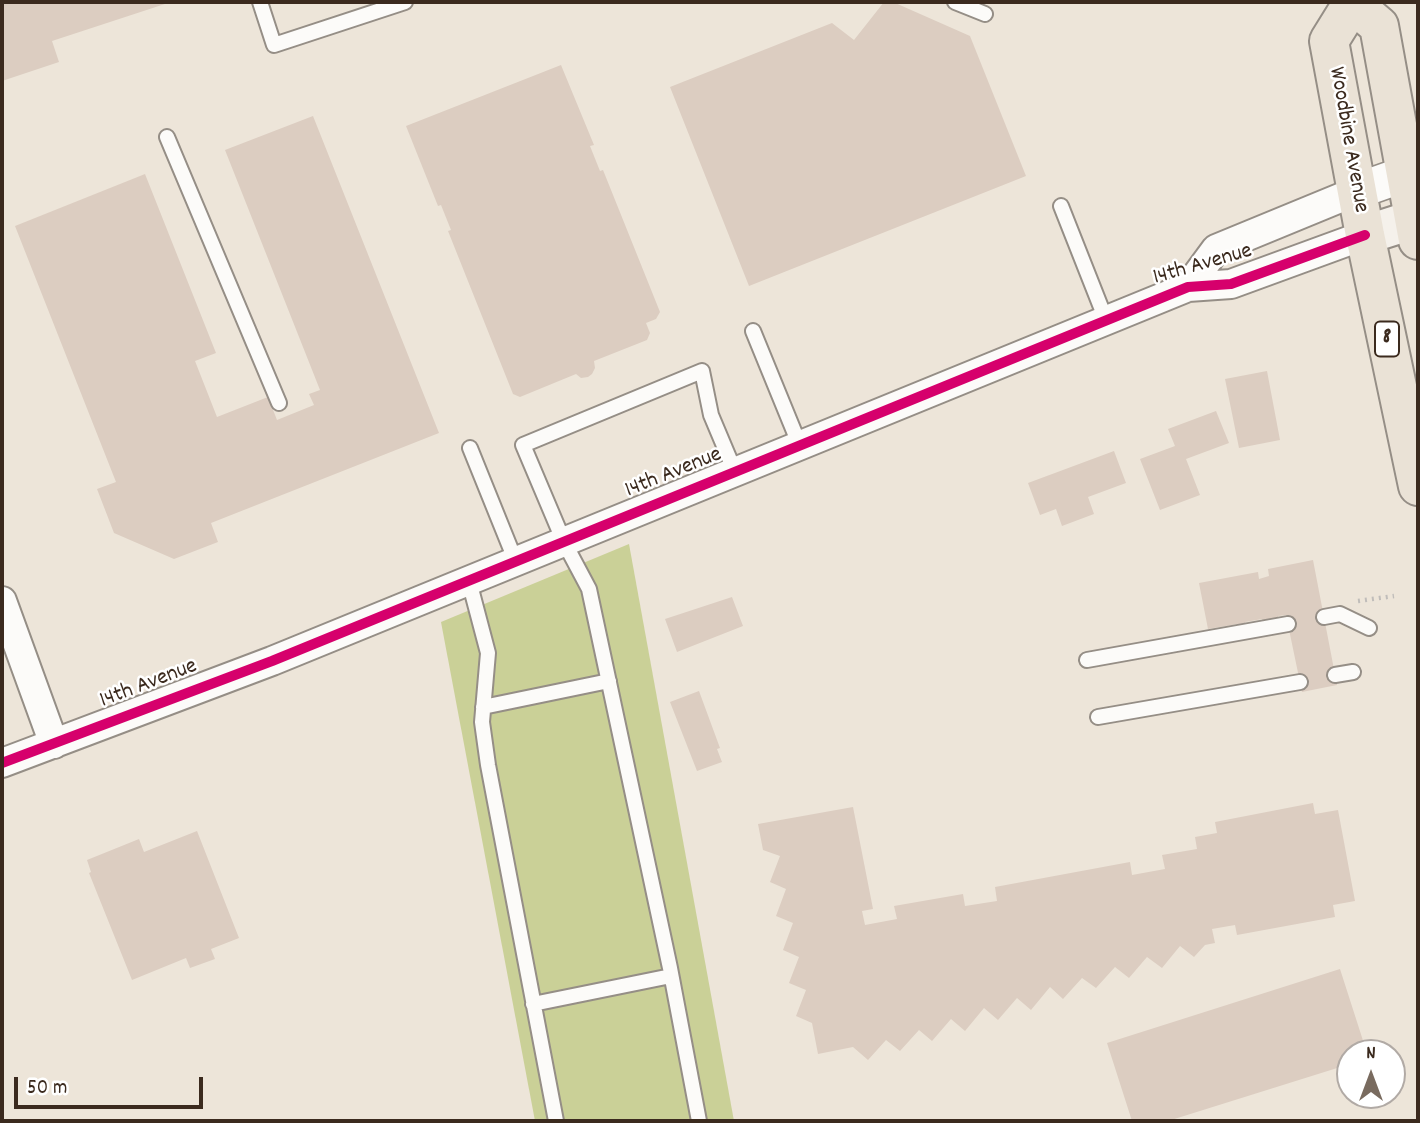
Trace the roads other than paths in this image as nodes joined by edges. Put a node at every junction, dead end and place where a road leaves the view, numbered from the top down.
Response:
1 (260, 2) edge
2 (405, 2) edge
3 (956, 2) edge
4 (1351, 3) edge
5 (985, 14) dead end
6 (167, 137) dead end
7 (1411, 172) edge
8 (1357, 191) junction
9 (1061, 206) dead end
10 (1417, 226) edge
11 (1365, 235) junction
12 (1188, 287) junction
13 (1106, 320) junction
14 (753, 331) dead end
15 (1408, 393) edge
16 (279, 403) dead end
17 (800, 446) junction
18 (470, 448) dead end
19 (735, 472) junction
20 (1418, 486) edge
21 (564, 542) junction
22 (516, 562) junction
23 (469, 581) junction
24 (2, 601) edge
25 (1324, 617) dead end
26 (1288, 624) dead end
27 (1369, 628) dead end
28 (1087, 660) dead end
29 (1353, 672) dead end
30 (1335, 675) dead end
31 (609, 681) junction
32 (1300, 682) dead end
33 (483, 707) junction
34 (1098, 717) dead end
35 (54, 744) junction
36 (2, 763) edge
37 (671, 976) junction
38 (533, 1004) junction
39 (556, 1121) edge
40 (699, 1121) edge

1 - 2 lane
3 - 5 lane
4 - 7 main road, Woodbine Avenue / 8
4 - 8 main road, Woodbine Avenue / 8
6 - 16 lane
7 - 8 street, 14th Avenue
7 - 10 main road, Woodbine Avenue / 8
8 - 11 main road, Woodbine Avenue / 8
8 - 12 street, 14th Avenue
9 - 13 lane
10 - 11 main road, 14th Avenue
11 - 12 street, 14th Avenue
11 - 15 main road, Woodbine Avenue / 8
12 - 13 street, 14th Avenue
13 - 17 street, 14th Avenue
14 - 17 lane
15 - 20 main road, Woodbine Avenue / 8
17 - 19 street, 14th Avenue
18 - 22 lane
19 - 21 street, 14th Avenue
19 - 21 lane
21 - 22 street, 14th Avenue
21 - 31 lane
22 - 23 street, 14th Avenue
23 - 33 lane
23 - 35 street, 14th Avenue
24 - 35 street
25 - 27 lane
26 - 28 lane
29 - 30 lane
31 - 33 lane
31 - 37 lane
32 - 34 lane
33 - 38 lane
35 - 36 street, 14th Avenue
37 - 38 lane
37 - 40 lane
38 - 39 lane

